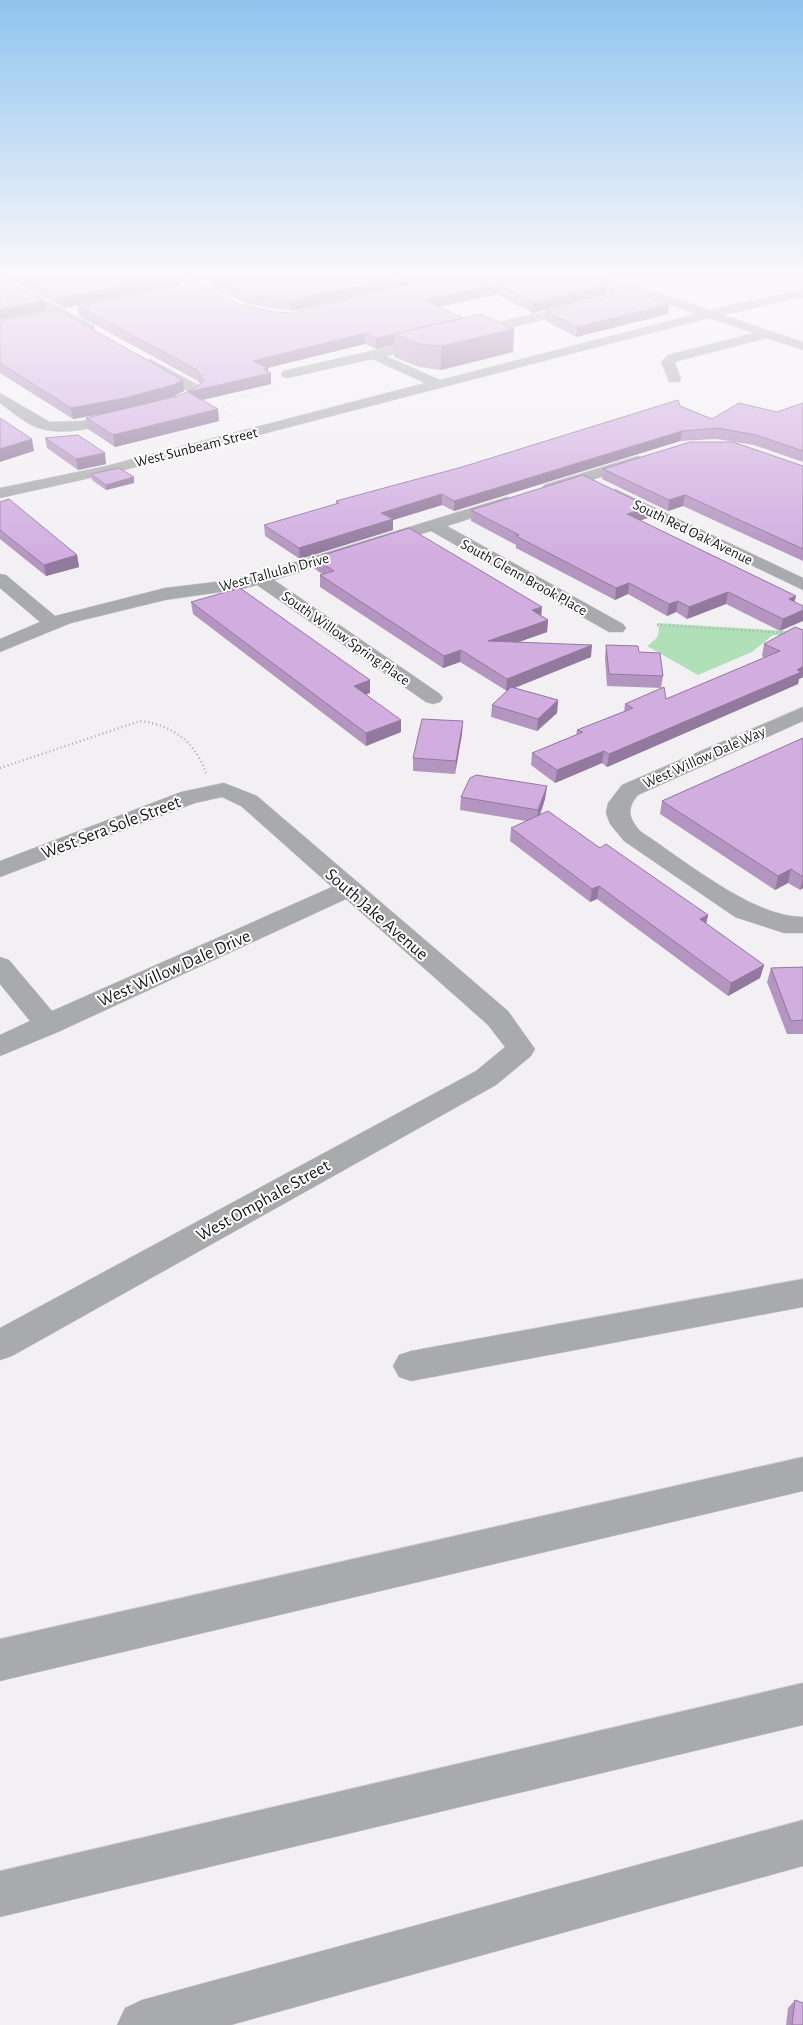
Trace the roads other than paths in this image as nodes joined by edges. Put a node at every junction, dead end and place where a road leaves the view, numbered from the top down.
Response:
1 (162, 370) edge
2 (307, 370) edge
3 (406, 370) edge
4 (494, 370) edge
5 (671, 370) edge
6 (288, 374) dead end
7 (674, 379) dead end
8 (438, 384) junction
9 (0, 397) edge
10 (154, 407) edge
11 (136, 412) edge
12 (658, 455) edge
13 (583, 478) junction
14 (0, 493) edge
15 (432, 525) junction
16 (0, 579) edge
17 (260, 579) junction
18 (803, 585) edge
19 (52, 623) junction
20 (616, 628) dead end
21 (0, 646) edge
22 (433, 698) dead end
23 (803, 713) edge
24 (224, 790) joint
25 (0, 870) edge
26 (348, 889) junction
27 (793, 925) edge
28 (0, 966) edge
29 (48, 1025) junction
30 (0, 1046) edge
31 (521, 1049) joint
32 (803, 1293) edge
33 (0, 1345) edge
34 (411, 1366) dead end
35 (803, 1474) edge
36 (0, 1660) edge
37 (803, 1704) edge
38 (803, 1843) edge
39 (0, 1894) edge
40 (142, 2025) edge

1 - 10 street
2 - 6 street
3 - 8 street
4 - 8 street, West Sunbeam Street
5 - 7 street
8 - 14 street, West Sunbeam Street
9 - 11 street
12 - 13 street, West Tallulah Drive
13 - 15 street, West Tallulah Drive
13 - 18 street, South Red Oak Avenue
15 - 17 street, West Tallulah Drive
15 - 20 street, South Glenn Brook Place
16 - 19 street
17 - 19 street, West Tallulah Drive
17 - 22 street, South Willow Spring Place
19 - 21 street, West Tallulah Drive
23 - 27 street, West Willow Dale Way
24 - 25 street, West Sera Sole Street
24 - 26 street, South Jake Avenue
26 - 29 street, West Willow Dale Drive
26 - 31 street, South Jake Avenue
28 - 29 street
29 - 30 street, West Willow Dale Drive
31 - 33 street, West Omphale Street
32 - 34 street
35 - 36 street
37 - 39 street
38 - 40 street

